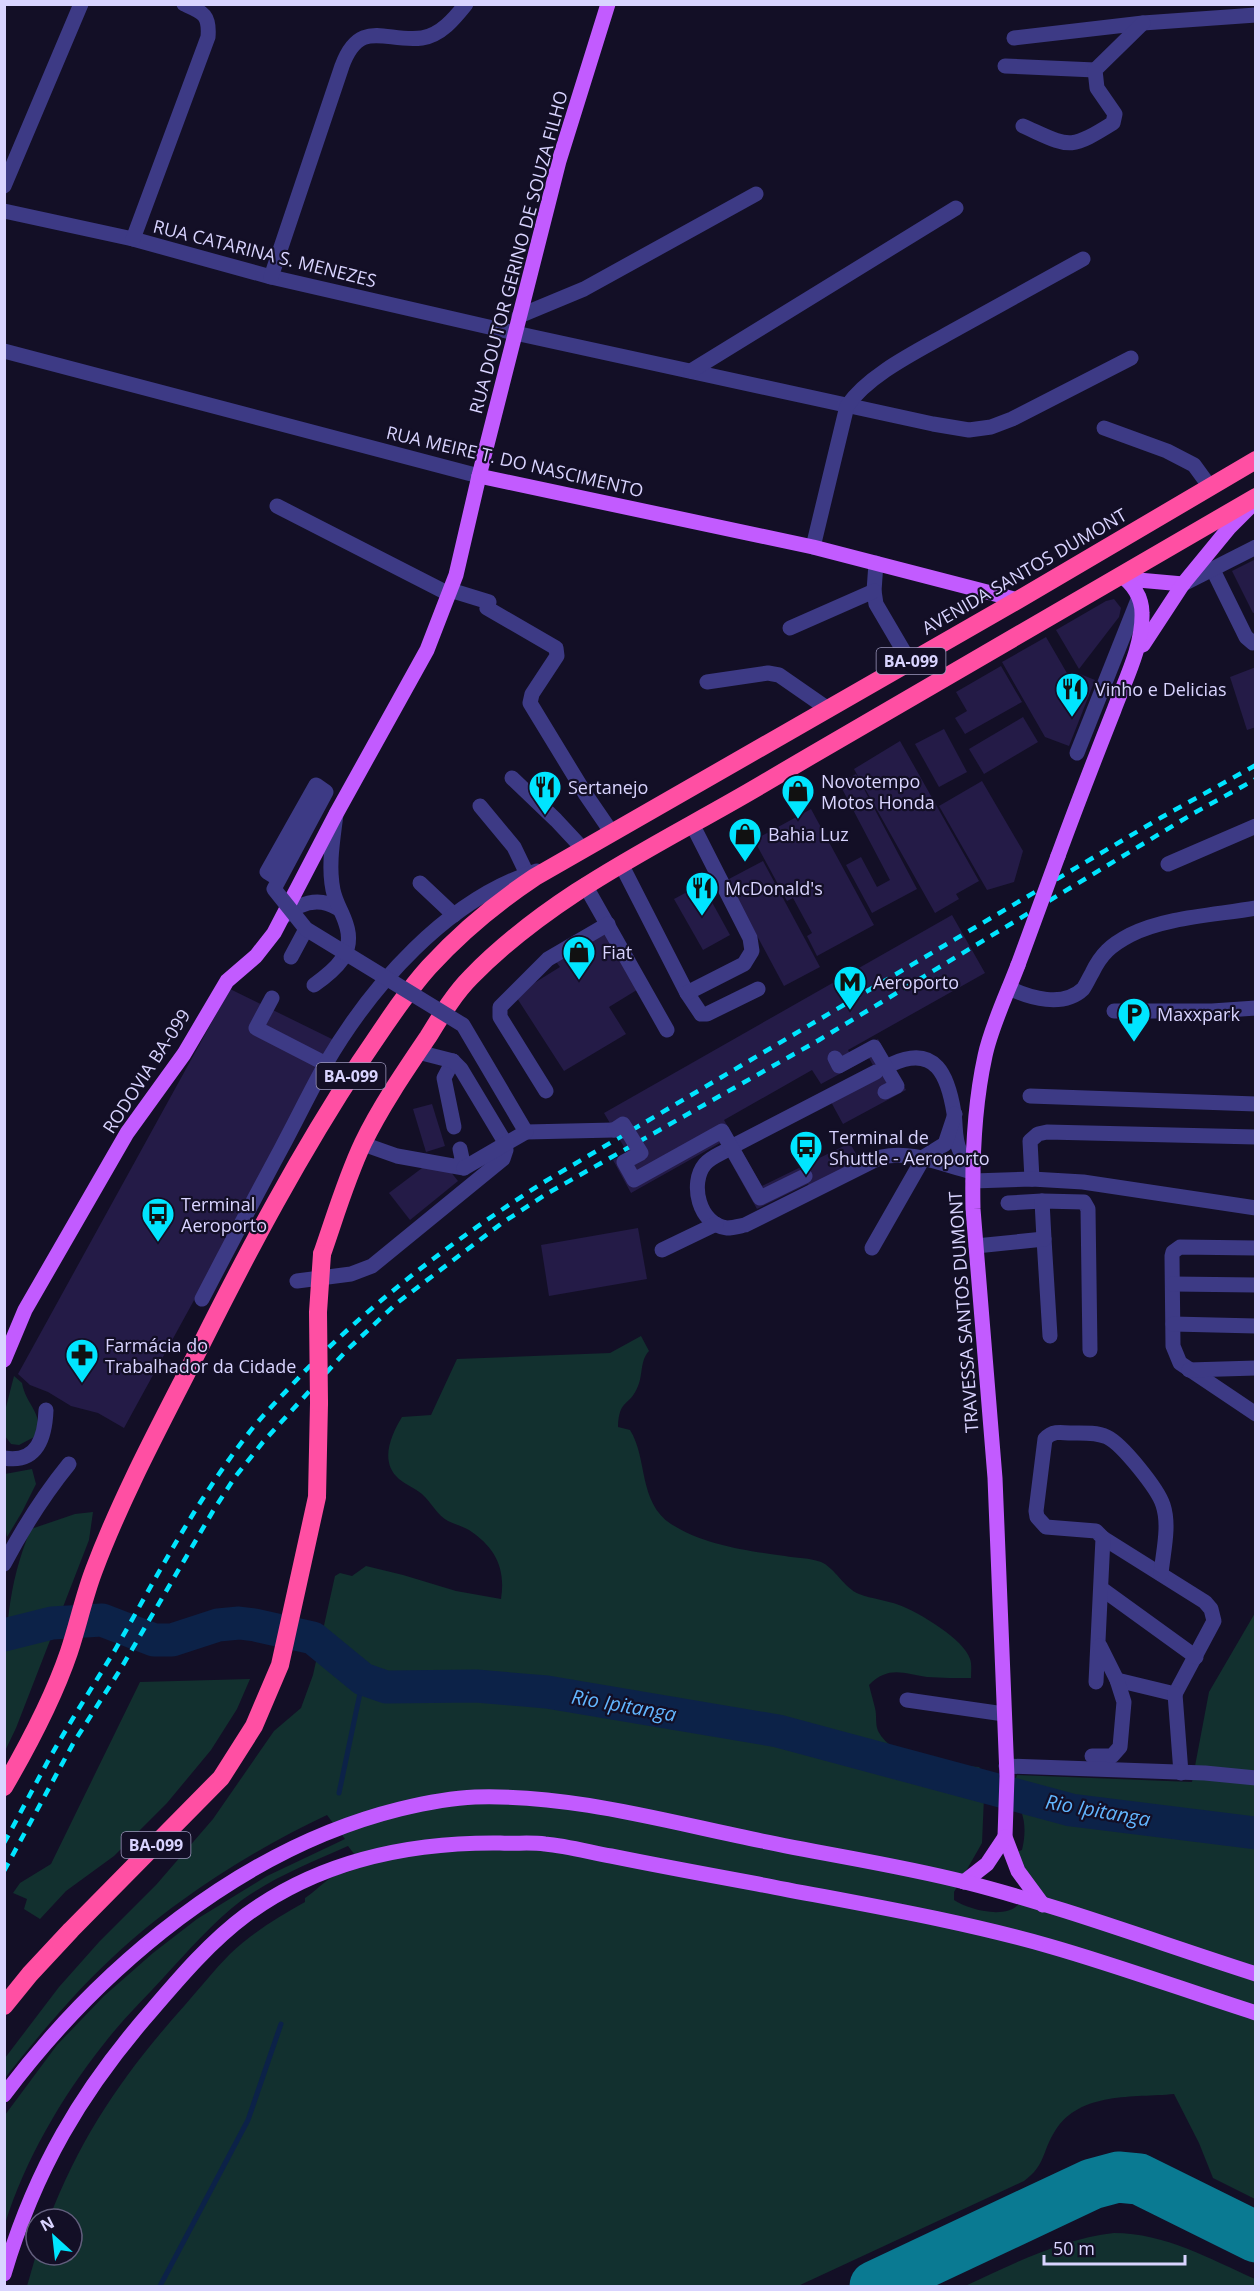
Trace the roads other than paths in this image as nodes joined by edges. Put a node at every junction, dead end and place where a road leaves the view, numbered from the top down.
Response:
1 (81, 4) edge
2 (184, 4) edge
3 (466, 4) edge
4 (608, 4) edge
5 (1256, 15) edge
6 (1143, 23) junction
7 (1014, 38) dead end
8 (1005, 66) dead end
9 (1095, 70) junction
10 (1023, 126) dead end
11 (4, 186) edge
12 (756, 194) dead end
13 (956, 208) dead end
14 (4, 211) edge
15 (133, 239) junction
16 (1083, 259) dead end
17 (271, 277) junction
18 (519, 316) junction
19 (515, 333) junction
20 (4, 351) edge
21 (1131, 358) dead end
22 (691, 371) junction
23 (847, 406) junction
24 (1104, 428) dead end
25 (1256, 460) edge
26 (479, 476) junction
27 (1210, 487) junction
28 (1256, 499) edge
29 (278, 506) dead end
30 (813, 547) junction
31 (1256, 547) edge
32 (876, 563) junction
33 (1213, 570) junction
34 (1124, 577) junction
35 (1183, 584) junction
36 (874, 591) junction
37 (450, 592) junction
38 (1139, 597) junction
39 (1018, 600) junction
40 (790, 628) dead end
41 (1256, 642) edge
42 (909, 662) junction
43 (1131, 666) junction
44 (707, 682) dead end
45 (828, 709) junction
46 (1077, 753) dead end
47 (512, 778) dead end
48 (316, 801) dead end
49 (480, 806) dead end
50 (336, 814) junction
51 (692, 824) junction
52 (1256, 826) edge
53 (612, 833) junction
54 (584, 850) junction
55 (560, 864) junction
56 (621, 864) junction
57 (1168, 864) dead end
58 (527, 874) junction
59 (420, 883) dead end
60 (585, 885) junction
61 (337, 908) junction
62 (1256, 908) edge
63 (454, 915) junction
64 (282, 918) junction
65 (608, 924) junction
66 (306, 929) junction
67 (291, 957) dead end
68 (314, 985) dead end
69 (1009, 988) junction
70 (758, 989) dead end
71 (687, 993) junction
72 (272, 998) dead end
73 (1256, 1008) edge
74 (1114, 1011) dead end
75 (667, 1030) dead end
76 (418, 1052) junction
77 (835, 1058) dead end
78 (453, 1061) junction
79 (326, 1064) junction
80 (892, 1064) dead end
81 (876, 1072) dead end
82 (546, 1091) dead end
83 (885, 1092) dead end
84 (1030, 1096) dead end
85 (1256, 1104) edge
86 (955, 1114) junction
87 (454, 1127) dead end
88 (525, 1132) junction
89 (1256, 1137) edge
90 (363, 1144) junction
91 (460, 1149) dead end
92 (924, 1157) junction
93 (465, 1168) junction
94 (973, 1172) junction
95 (805, 1176) dead end
96 (1032, 1179) junction
97 (1042, 1201) junction
98 (1008, 1203) dead end
99 (1256, 1208) edge
100 (716, 1224) junction
101 (1044, 1239) junction
102 (976, 1246) junction
103 (872, 1248) dead end
104 (1256, 1248) edge
105 (662, 1250) dead end
106 (297, 1281) dead end
107 (1173, 1284) junction
108 (1256, 1285) edge
109 (202, 1299) dead end
110 (1173, 1324) junction
111 (1256, 1326) edge
112 (1050, 1336) dead end
113 (1090, 1350) dead end
114 (4, 1360) edge
115 (1256, 1368) edge
116 (1189, 1370) junction
117 (46, 1410) dead end
118 (1256, 1414) edge
119 (4, 1458) edge
120 (69, 1464) dead end
121 (1103, 1538) junction
122 (4, 1564) edge
123 (1161, 1574) junction
124 (1102, 1589) junction
125 (1099, 1644) junction
126 (1196, 1658) junction
127 (1117, 1680) junction
128 (1096, 1682) dead end
129 (1175, 1694) junction
130 (907, 1700) dead end
131 (1004, 1714) junction
132 (1092, 1756) dead end
133 (1006, 1771) junction
134 (1181, 1773) junction
135 (1256, 1778) edge
136 (4, 1787) edge
137 (1004, 1832) junction
138 (964, 1882) junction
139 (1043, 1905) junction
140 (1256, 1974) edge
141 (4, 2006) edge
142 (1256, 2013) edge
143 (4, 2096) edge
144 (4, 2274) edge

1 - 11 street
2 - 15 street
3 - 17 street
4 - 18 main road, RUA DOUTOR GERINO DE SOUZA FILHO
5 - 6 street
6 - 7 street
6 - 9 street
8 - 9 street
9 - 10 street
12 - 18 street
13 - 22 street
14 - 15 street, RUA CATARINA S. MENEZES
15 - 17 street, RUA CATARINA S. MENEZES
16 - 23 street
17 - 19 street, RUA CATARINA S. MENEZES
18 - 19 main road, RUA DOUTOR GERINO DE SOUZA FILHO
19 - 22 street, RUA CATARINA S. MENEZES
19 - 26 main road, RUA DOUTOR GERINO DE SOUZA FILHO
20 - 26 street, RUA MEIRE T. DO NASCIMENTO
21 - 23 street, RUA CATARINA S. MENEZES
22 - 23 street, RUA CATARINA S. MENEZES
23 - 30 street
24 - 27 street
25 - 27 highway, AVENIDA SANTOS DUMONT / BA-099
26 - 30 main road, RUA MEIRE T. DO NASCIMENTO
26 - 37 main road, RUA DOUTOR GERINO DE SOUZA FILHO
27 - 39 highway, AVENIDA SANTOS DUMONT / BA-099
28 - 34 highway, BA-099
28 - 35 main road, TRAVESSA SANTOS DUMONT
29 - 37 street
30 - 32 main road, RUA MEIRE T. DO NASCIMENTO
31 - 33 street
32 - 36 street
32 - 39 main road, RUA MEIRE T. DO NASCIMENTO
33 - 35 street
33 - 41 street
34 - 35 main road
34 - 38 main road, TRAVESSA SANTOS DUMONT
34 - 51 highway, BA-099
35 - 43 main road, TRAVESSA SANTOS DUMONT
36 - 40 street
36 - 42 street
37 - 50 main road, RODOVIA BA-099
37 - 53 street
38 - 43 main road, TRAVESSA SANTOS DUMONT
38 - 46 street
39 - 42 highway, AVENIDA SANTOS DUMONT / BA-099
42 - 45 highway, AVENIDA SANTOS DUMONT / BA-099
43 - 69 main road, TRAVESSA SANTOS DUMONT, bridge
44 - 45 street
45 - 53 highway, AVENIDA SANTOS DUMONT / BA-099
47 - 54 street
48 - 66 street, bridge
49 - 58 street
50 - 61 street
50 - 64 main road, RODOVIA BA-099
51 - 56 highway, BA-099
51 - 71 street
52 - 57 street
53 - 54 highway, AVENIDA SANTOS DUMONT / BA-099
54 - 55 highway, AVENIDA SANTOS DUMONT / BA-099
55 - 58 street
55 - 136 highway, AVENIDA SANTOS DUMONT / BA-099
56 - 60 highway, BA-099
56 - 71 street
58 - 63 street
59 - 63 street
60 - 65 street
60 - 76 highway, BA-099
61 - 64 street
61 - 68 street
62 - 69 street
63 - 79 street
64 - 114 main road, RODOVIA BA-099
65 - 75 street
65 - 82 street
66 - 67 street
66 - 88 street, bridge
69 - 94 main road, TRAVESSA SANTOS DUMONT
70 - 71 street
72 - 79 street
73 - 74 street
76 - 78 street
76 - 90 highway, BA-099
77 - 83 street, bridge
78 - 87 street
78 - 106 street
79 - 109 street
80 - 86 street
81 - 100 street
84 - 85 street
86 - 92 street
86 - 94 street
88 - 93 street, bridge
88 - 95 street, bridge
89 - 96 street
90 - 93 street
90 - 141 highway, BA-099, bridge
91 - 93 street
92 - 94 street
92 - 100 street
92 - 103 street
94 - 96 street
94 - 102 main road, TRAVESSA SANTOS DUMONT
96 - 99 street
97 - 98 street
97 - 101 street
97 - 113 street
100 - 105 street
101 - 102 street
101 - 112 street
102 - 131 main road, TRAVESSA SANTOS DUMONT
104 - 107 street
107 - 108 street
107 - 110 street
110 - 111 street
110 - 116 street
115 - 116 street
116 - 118 street
117 - 119 street
120 - 122 street
121 - 123 street
121 - 123 street
121 - 124 street
123 - 126 street
124 - 125 street
124 - 126 street
125 - 127 street
125 - 128 street
126 - 129 street
127 - 129 street
127 - 132 street
129 - 134 street
130 - 131 street
131 - 133 main road, TRAVESSA SANTOS DUMONT
133 - 134 street
133 - 137 main road, TRAVESSA SANTOS DUMONT
134 - 135 street
137 - 138 main road
137 - 139 main road, TRAVESSA SANTOS DUMONT
138 - 139 main road
138 - 143 main road
139 - 140 main road
142 - 144 main road

